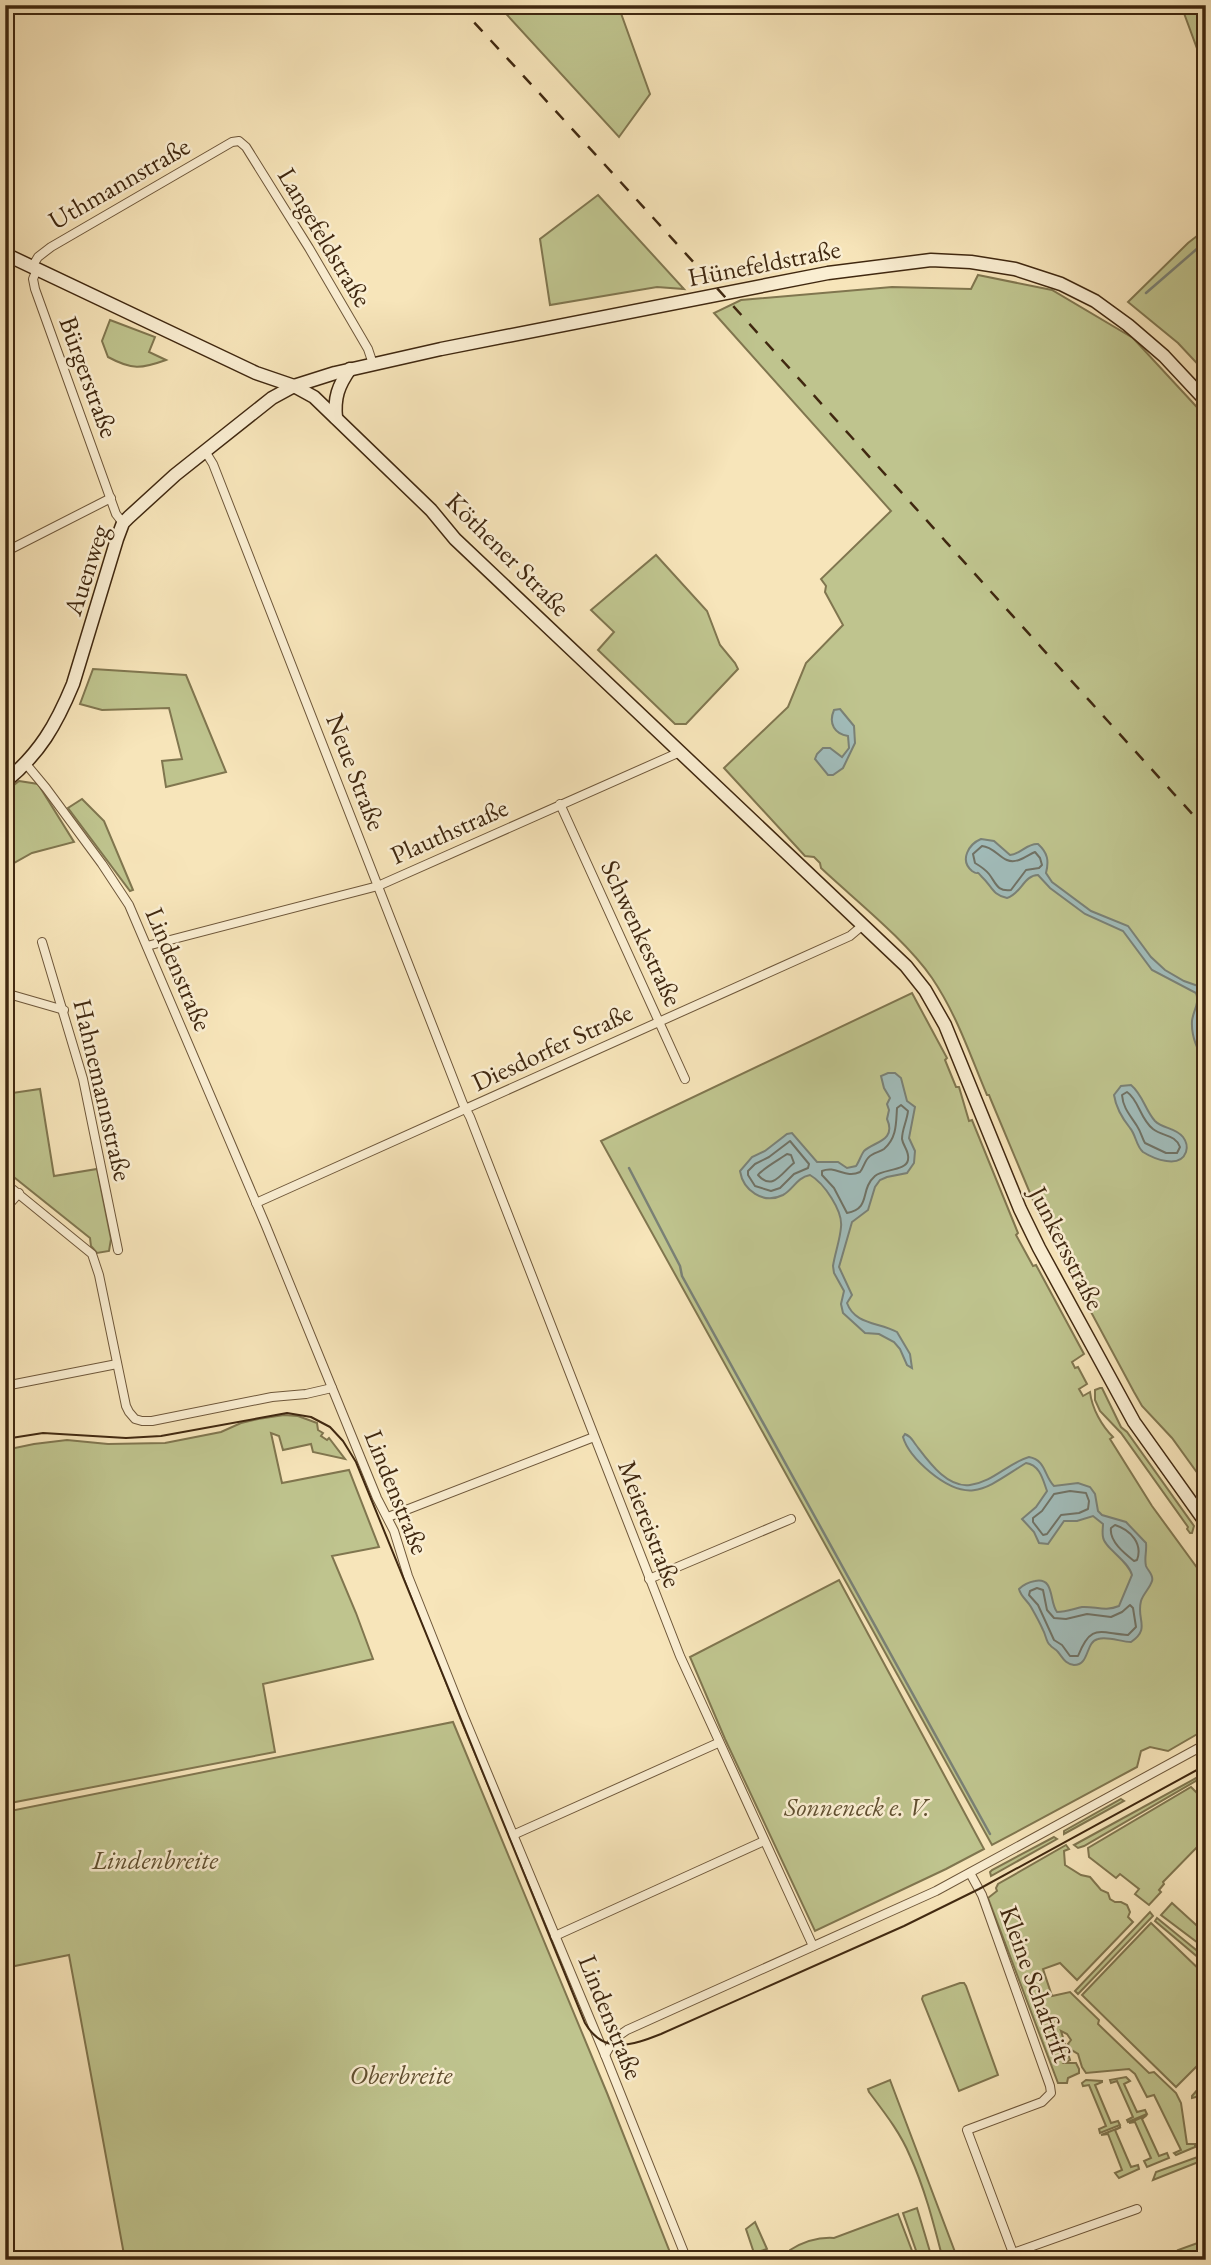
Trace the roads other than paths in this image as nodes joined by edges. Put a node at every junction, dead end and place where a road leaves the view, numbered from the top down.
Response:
1 (232, 142) joint
2 (5, 254) edge
3 (35, 268) junction
4 (373, 365) junction
5 (350, 369) junction
6 (294, 386) junction
7 (1206, 401) edge
8 (336, 418) junction
9 (205, 451) junction
10 (111, 498) junction
11 (123, 523) junction
12 (5, 552) edge
13 (680, 752) junction
14 (26, 764) junction
15 (5, 782) edge
16 (560, 804) junction
17 (378, 886) junction
18 (863, 925) junction
19 (42, 942) dead end
20 (147, 946) junction
21 (916, 978) joint
22 (5, 993) edge
23 (64, 1010) junction
24 (658, 1020) junction
25 (685, 1079) dead end
26 (466, 1110) junction
27 (5, 1183) edge
28 (19, 1193) junction
29 (256, 1203) junction
30 (5, 1209) edge
31 (118, 1250) dead end
32 (117, 1364) junction
33 (5, 1387) edge
34 (332, 1388) junction
35 (594, 1437) junction
36 (388, 1517) junction
37 (791, 1519) dead end
38 (1206, 1523) edge
39 (649, 1579) junction
40 (718, 1743) junction
41 (1206, 1744) edge
42 (513, 1835) junction
43 (764, 1841) junction
44 (970, 1873) junction
45 (555, 1936) junction
46 (813, 1946) junction
47 (606, 2055) junction
48 (1137, 2209) dead end
49 (687, 2260) edge

1 - 3 street, Uthmannstraße
1 - 4 street, Langefeldstraße
2 - 3 main road, Köthener Straße
3 - 6 main road, Köthener Straße
3 - 10 street, Bürgerstraße
4 - 5 main road, Hünefeldstraße
4 - 7 main road, Hünefeldstraße
5 - 6 main road, Hünefeldstraße
5 - 8 main road
6 - 8 main road, Köthener Straße
6 - 9 main road, Auenweg
8 - 13 main road, Köthener Straße
9 - 11 main road, Auenweg
9 - 17 street, Neue Straße
10 - 11 street, Bürgerstraße
10 - 12 street
11 - 14 main road, Auenweg
13 - 16 street, Plauthstraße
13 - 18 main road, Köthener Straße
14 - 15 main road, Auenweg
14 - 20 street, Lindenstraße
16 - 17 street, Plauthstraße
16 - 24 street, Schwenkestraße
17 - 20 street, Plauthstraße
17 - 26 street, Neue Straße
18 - 21 main road, Köthener Straße
18 - 24 street, Diesdorfer Straße
19 - 23 street, Hahnemannstraße
20 - 29 street, Lindenstraße
21 - 38 main road, Junkersstraße
22 - 23 street
23 - 31 street, Hahnemannstraße
24 - 25 street, Schwenkestraße
24 - 26 street, Diesdorfer Straße
26 - 29 street, Diesdorfer Straße
26 - 35 street, Meiereistraße
27 - 28 street
28 - 30 street
28 - 32 street
29 - 34 street, Lindenstraße
32 - 33 street
32 - 34 street
34 - 36 street, Lindenstraße
35 - 36 street
35 - 39 street, Meiereistraße
36 - 42 street, Lindenstraße
37 - 39 street
39 - 40 street, Meiereistraße
40 - 42 street
40 - 43 street, Meiereistraße
41 - 44 street
42 - 45 street, Lindenstraße
43 - 45 street
43 - 46 street, Meiereistraße
44 - 46 street
44 - 48 street, Kleine Schaftrift
45 - 47 street, Lindenstraße
46 - 47 street
47 - 49 street, Lindenstraße

